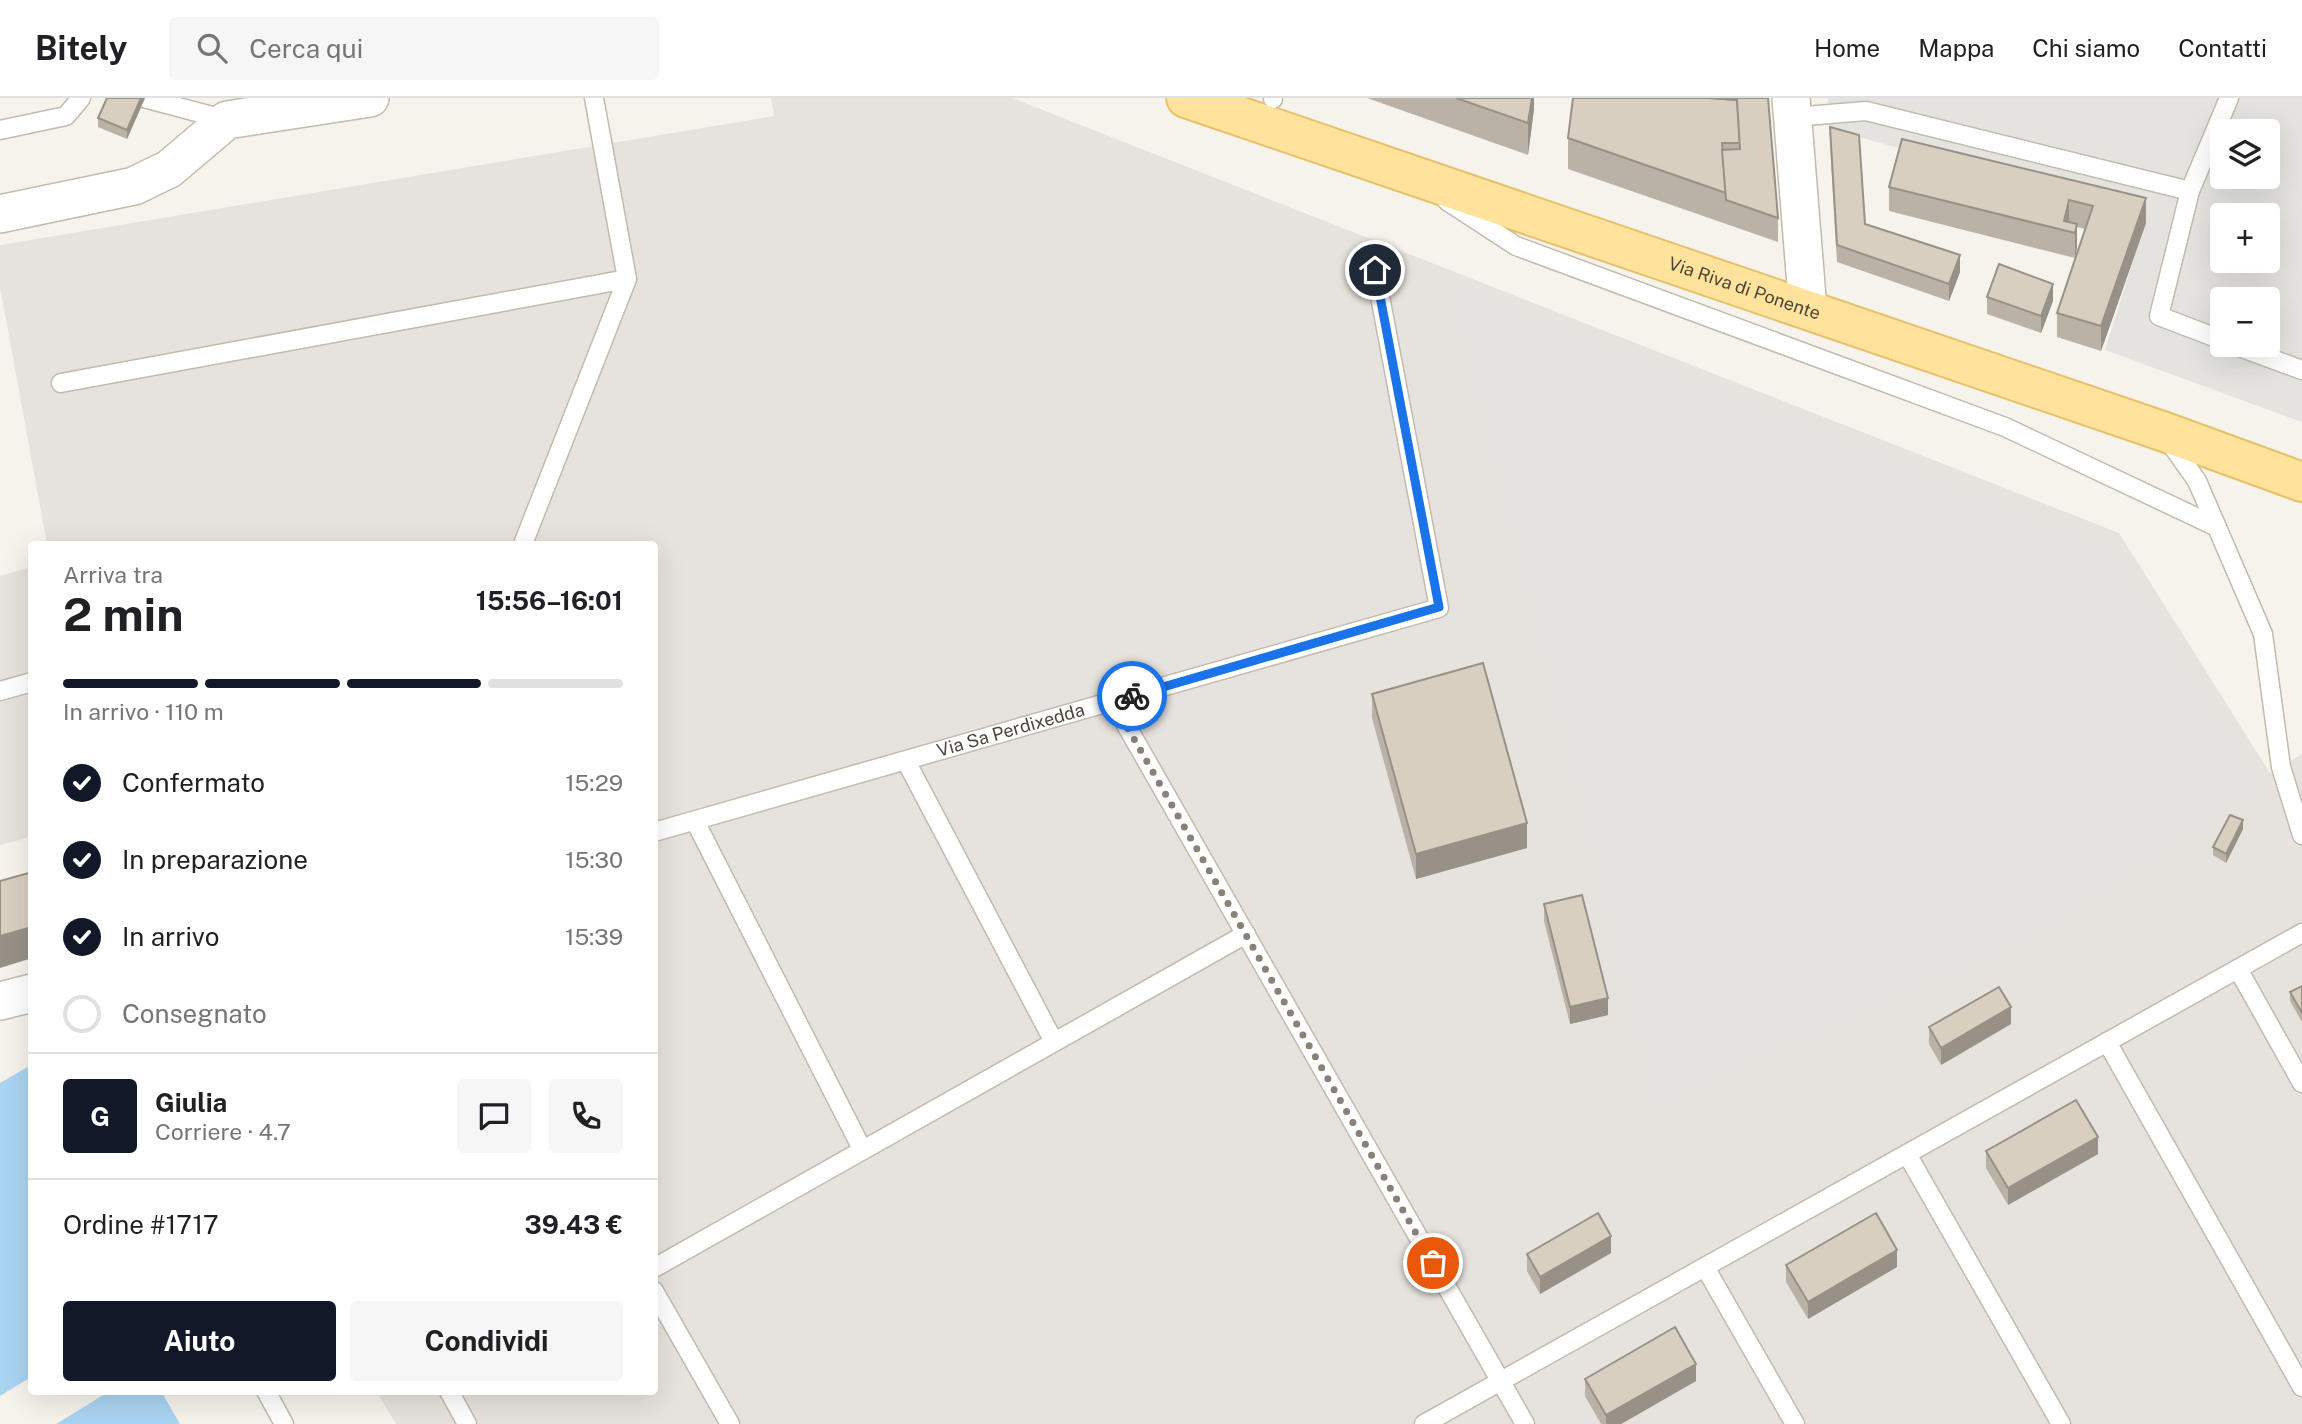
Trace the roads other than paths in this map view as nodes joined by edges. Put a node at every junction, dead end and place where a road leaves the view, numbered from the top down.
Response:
1 (81, 98) edge
2 (144, 98) edge
3 (370, 98) edge
4 (594, 98) edge
5 (1186, 98) edge
6 (1273, 98) edge
7 (2229, 98) edge
8 (1884, 106) edge
9 (1792, 107) edge
10 (227, 120) junction
11 (0, 130) edge
12 (1323, 147) junction
13 (1400, 171) junction
14 (2190, 191) junction
15 (0, 214) edge
16 (1375, 270) dead end
17 (627, 279) junction
18 (1808, 310) junction
19 (2210, 336) edge
20 (2267, 357) edge
21 (2302, 370) edge
22 (61, 383) dead end
23 (2162, 431) junction
24 (2302, 482) edge
25 (2217, 527) junction
26 (524, 541) edge
27 (28, 683) edge
28 (0, 691) edge
29 (1113, 702) junction
30 (906, 761) junction
31 (695, 821) junction
32 (658, 831) edge
33 (2302, 835) edge
34 (2302, 933) edge
35 (1246, 934) junction
36 (2238, 969) junction
37 (28, 994) edge
38 (0, 1002) edge
39 (1054, 1042) junction
40 (2107, 1042) junction
41 (2302, 1083) edge
42 (862, 1149) junction
43 (1907, 1154) junction
44 (658, 1266) edge
45 (1705, 1267) junction
46 (658, 1298) edge
47 (1500, 1381) junction
48 (2302, 1387) edge
49 (268, 1395) edge
50 (451, 1395) edge
51 (285, 1424) edge
52 (467, 1424) edge
53 (730, 1424) edge
54 (1424, 1424) edge
55 (1525, 1424) edge
56 (1795, 1424) edge
57 (2061, 1424) edge

1 - 11 lane
2 - 10 lane
3 - 10 street
4 - 17 lane
5 - 12 main road, Via Riva di Ponente
6 - 12 main road
7 - 14 lane
8 - 9 lane
8 - 14 lane
9 - 18 street
10 - 15 street
12 - 13 main road, Via Riva di Ponente
13 - 18 main road, Via Riva di Ponente
13 - 25 lane
14 - 19 lane
16 - 29 lane, Via Sa Perdixedda
17 - 22 lane
17 - 26 lane
18 - 23 main road, Via Riva di Ponente
20 - 21 lane
23 - 24 main road, Via Riva di Ponente
23 - 25 lane
25 - 33 lane
27 - 28 lane
29 - 30 lane, Via Sa Perdixedda
29 - 35 lane
30 - 31 lane, Via Sa Perdixedda
30 - 39 lane
31 - 32 lane, Via Sa Perdixedda
31 - 42 lane
34 - 36 lane
35 - 39 lane
35 - 47 lane
36 - 40 lane
36 - 41 lane
37 - 38 street
39 - 42 lane
40 - 43 lane
40 - 48 lane
42 - 44 lane
43 - 45 lane
43 - 57 lane
45 - 47 lane
45 - 56 lane
46 - 53 lane
47 - 54 lane
47 - 55 lane
49 - 51 lane
50 - 52 lane

